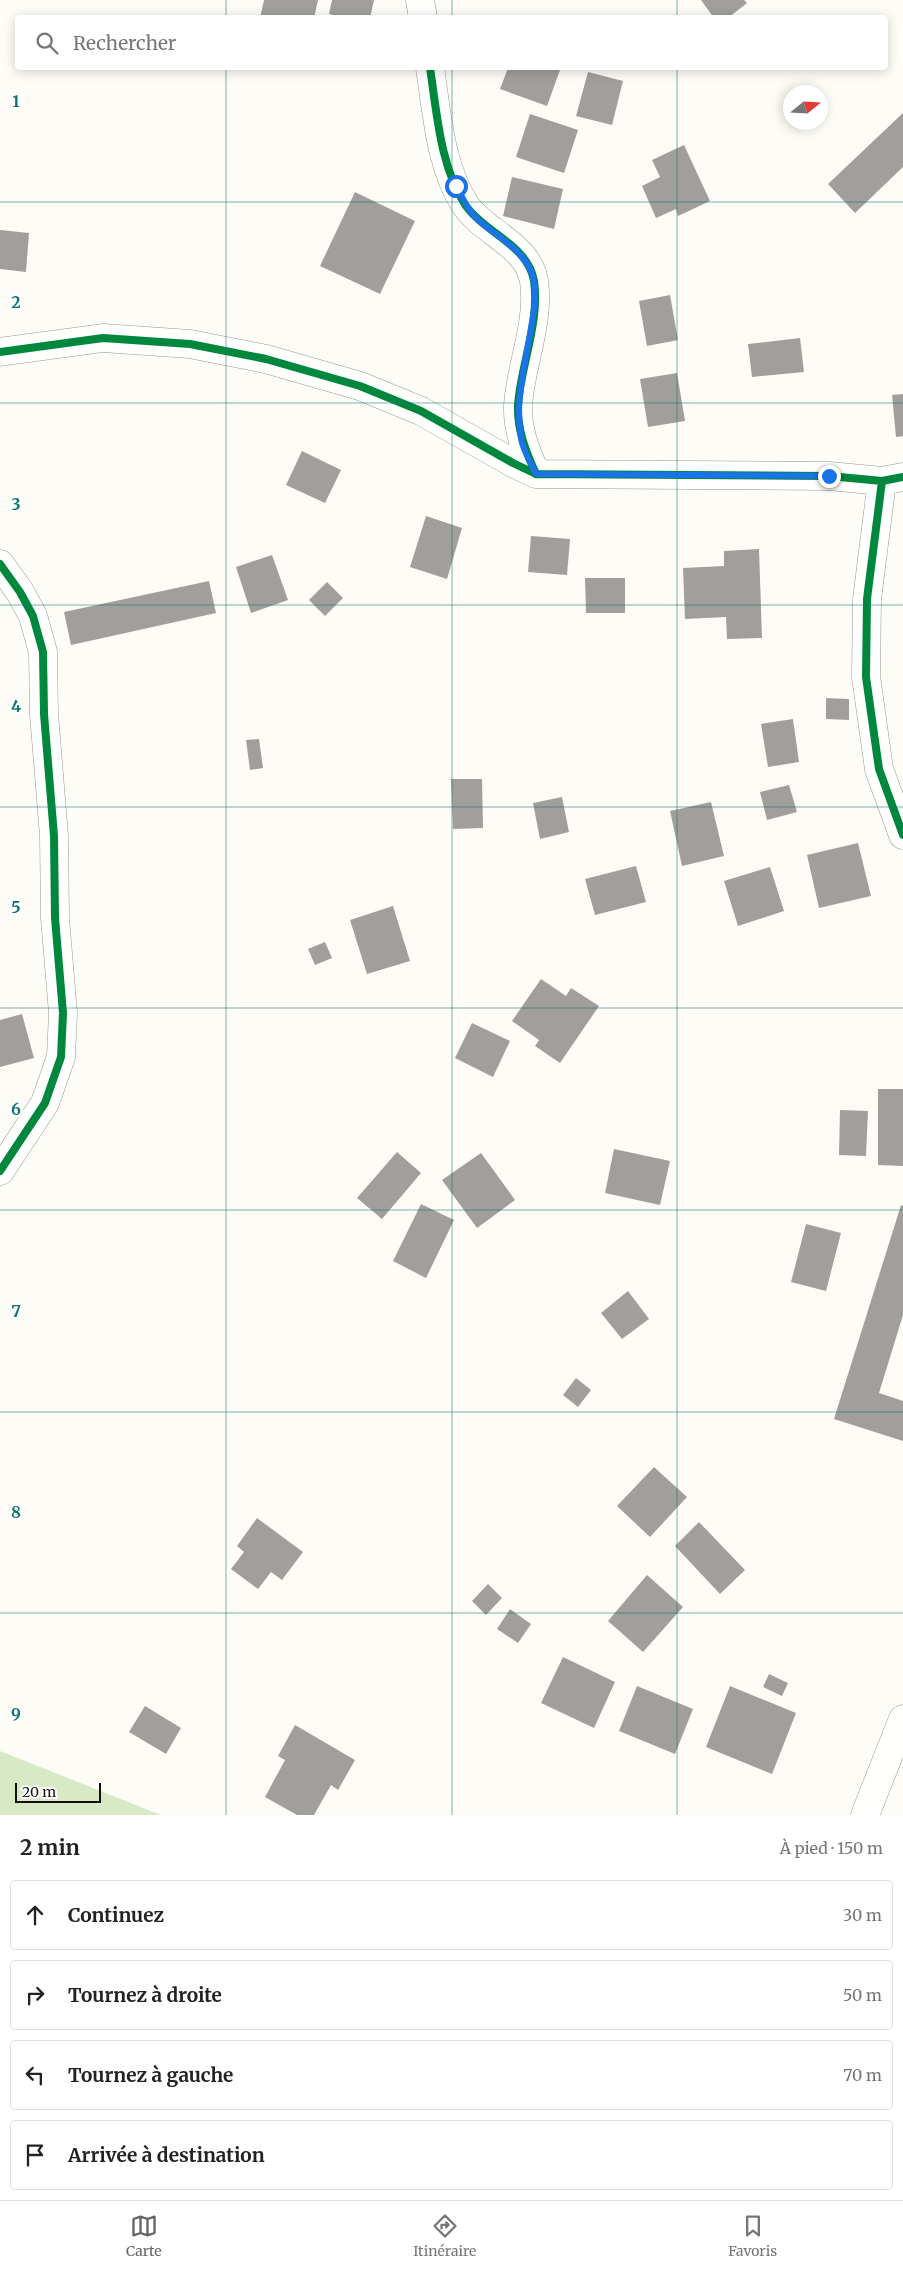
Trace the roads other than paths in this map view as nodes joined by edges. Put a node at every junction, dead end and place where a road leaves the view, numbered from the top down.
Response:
1 (420, 0) edge
2 (422, 15) edge
3 (430, 70) edge
4 (0, 352) edge
5 (536, 474) junction
6 (893, 479) edge
7 (0, 564) edge
8 (903, 835) edge
9 (0, 1171) edge
10 (903, 1719) edge
11 (865, 1815) edge

1 - 2 street
3 - 5 street
4 - 5 street
5 - 6 street
6 - 8 street
7 - 9 street
10 - 11 street

